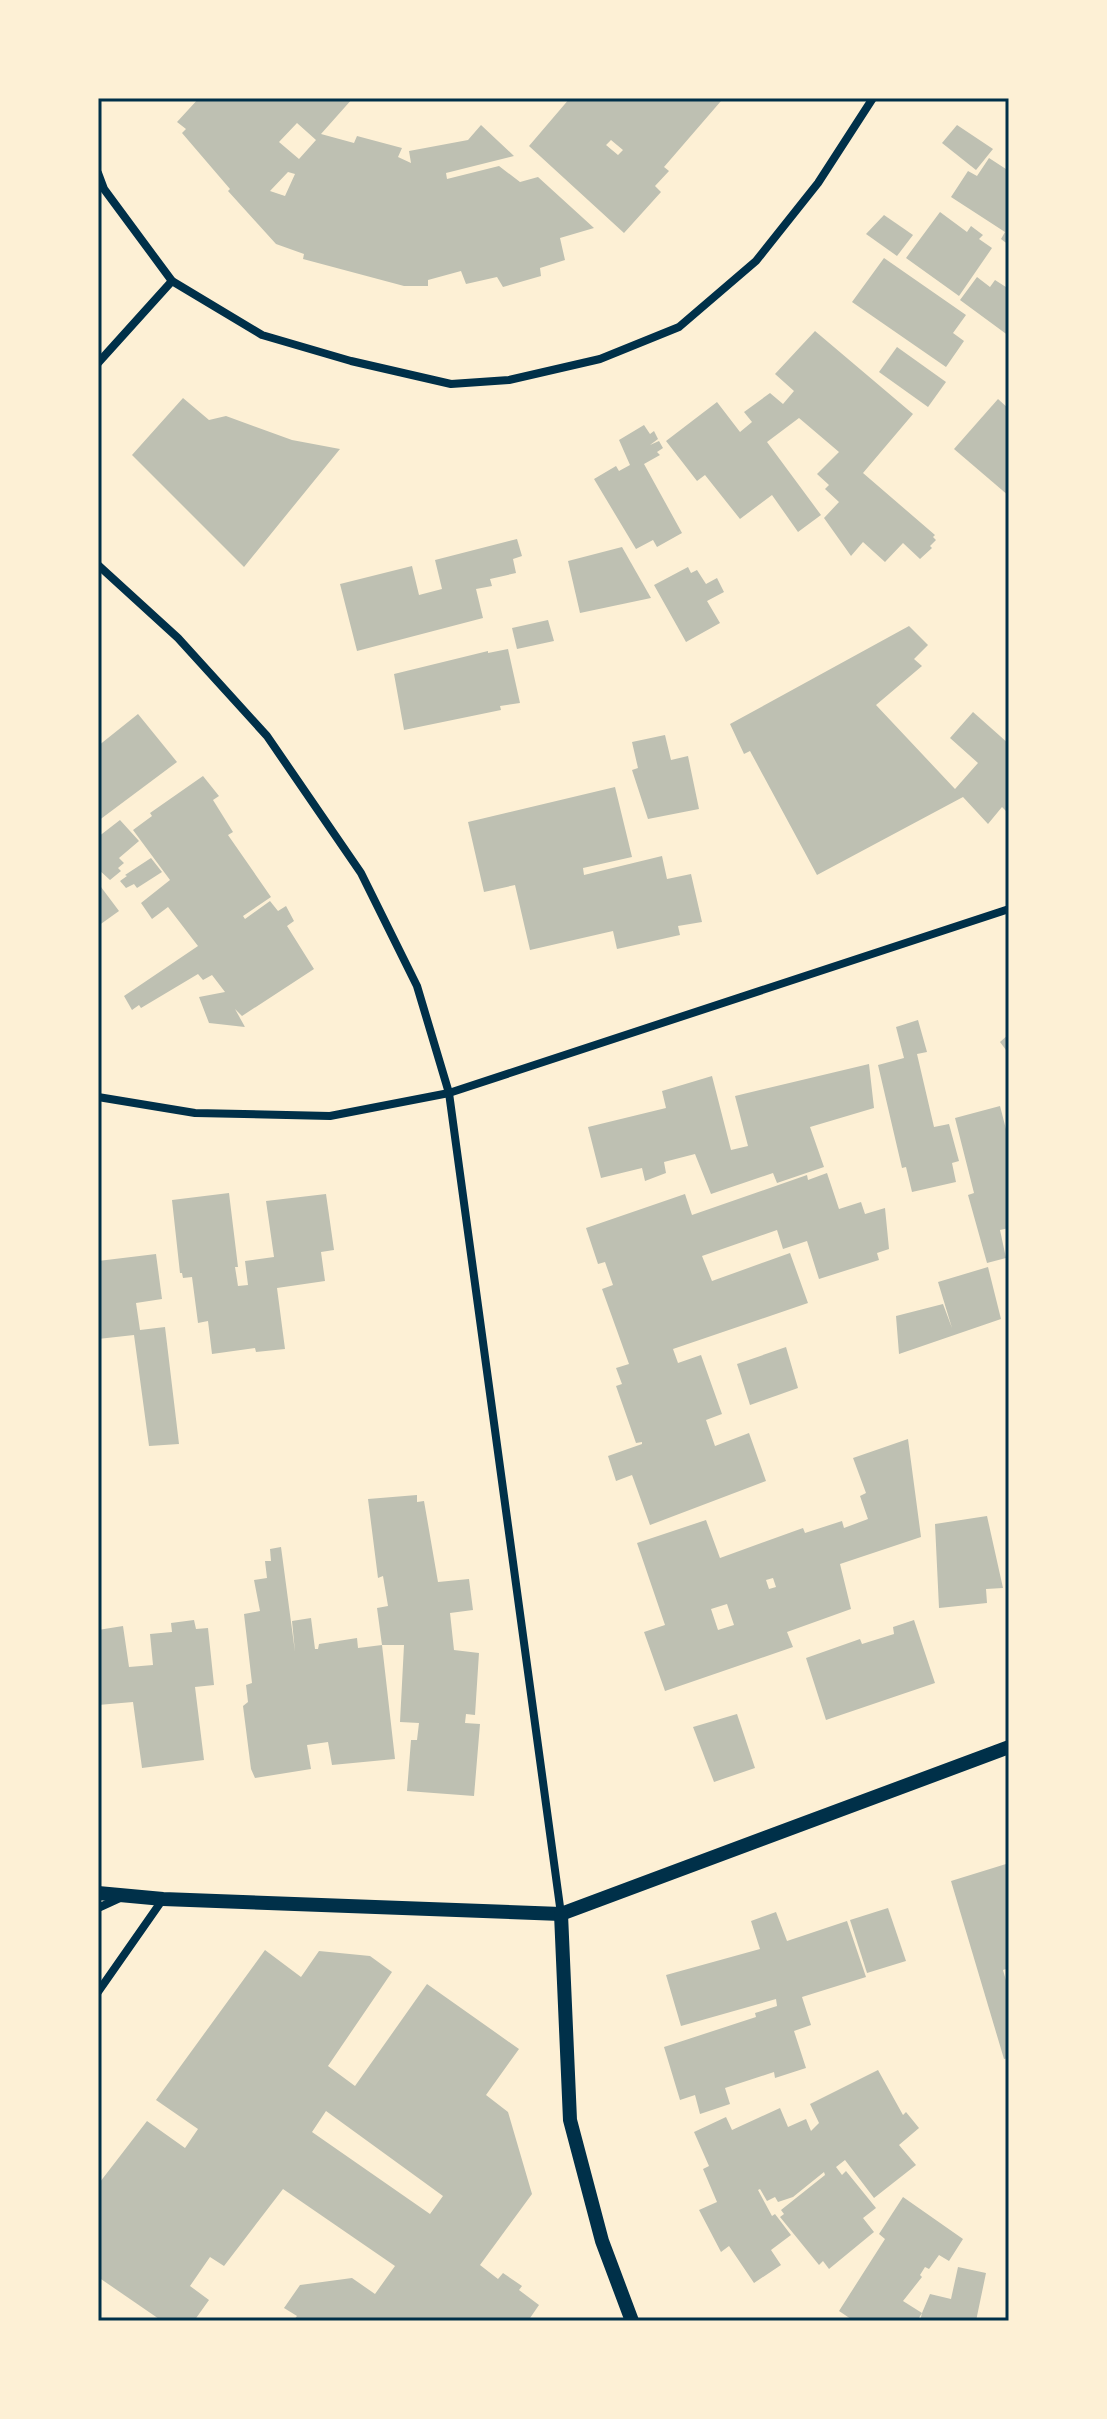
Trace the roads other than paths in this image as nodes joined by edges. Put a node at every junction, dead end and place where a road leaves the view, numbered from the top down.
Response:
1 (873, 98) edge
2 (98, 173) edge
3 (172, 281) junction
4 (98, 363) edge
5 (98, 565) edge
6 (1009, 909) edge
7 (449, 1093) junction
8 (98, 1097) edge
9 (1009, 1747) edge
10 (98, 1893) edge
11 (126, 1895) junction
12 (163, 1899) junction
13 (98, 1908) edge
14 (561, 1914) junction
15 (98, 1992) edge
16 (632, 2321) edge

1 - 3 street
2 - 3 street
3 - 4 street
5 - 7 street
6 - 7 street
7 - 8 street
7 - 14 street
9 - 14 street
10 - 11 street
11 - 12 street
11 - 13 street
12 - 14 street
12 - 15 street
14 - 16 street

